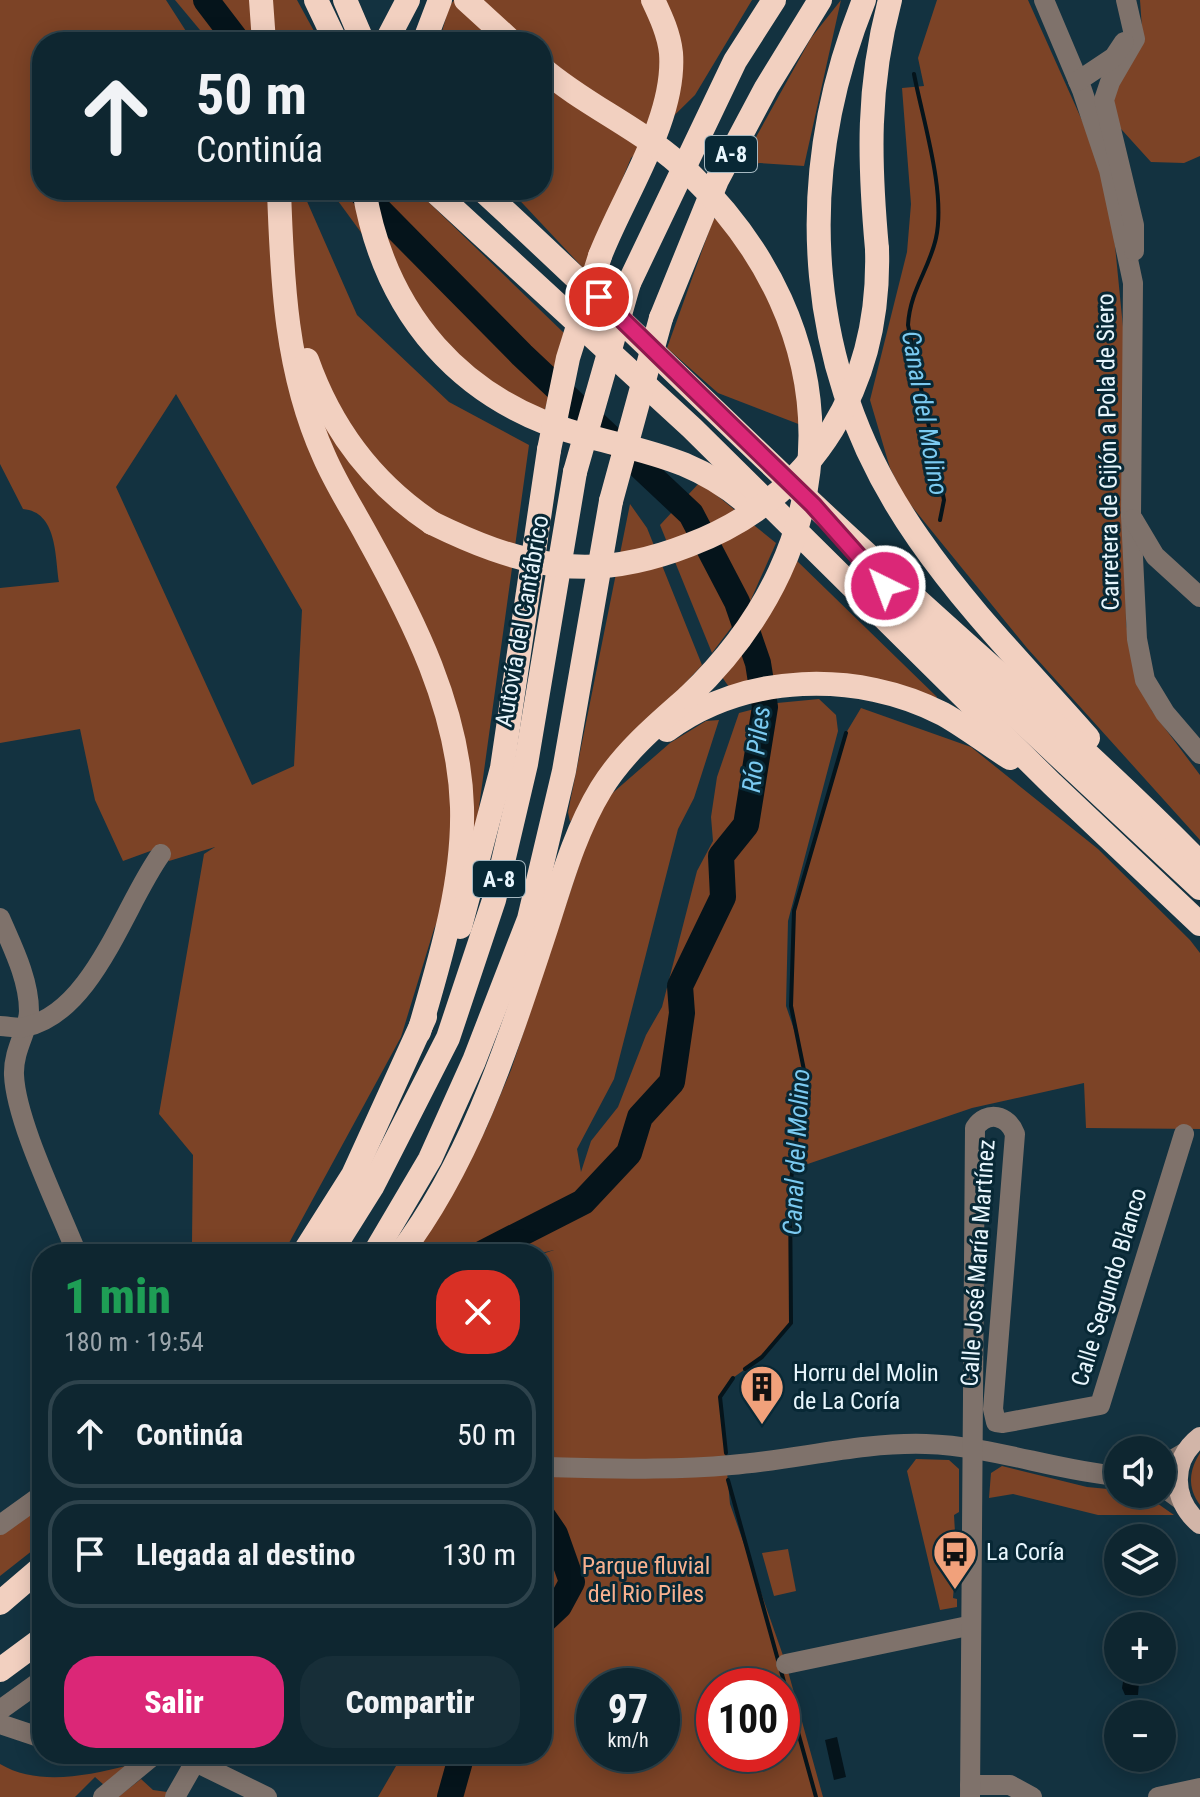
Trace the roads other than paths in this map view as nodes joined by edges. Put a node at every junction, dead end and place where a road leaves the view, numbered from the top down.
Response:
1 (261, 0) edge
2 (316, 0) edge
3 (345, 0) edge
4 (408, 0) edge
5 (440, 0) edge
6 (466, 0) edge
7 (653, 0) edge
8 (774, 0) edge
9 (820, 0) edge
10 (864, 0) edge
11 (890, 0) edge
12 (1044, 0) edge
13 (1126, 0) edge
14 (263, 32) edge
15 (331, 32) edge
16 (359, 32) edge
17 (391, 32) edge
18 (428, 32) edge
19 (501, 32) edge
20 (1060, 38) junction
21 (1109, 68) junction
22 (552, 75) edge
23 (1078, 81) junction
24 (279, 200) edge
25 (280, 200) edge
26 (367, 200) edge
27 (444, 200) edge
28 (493, 200) edge
29 (507, 200) edge
30 (1133, 283) junction
31 (599, 297) junction
32 (813, 505) junction
33 (1131, 516) junction
34 (1200, 597) edge
35 (911, 632) junction
36 (1200, 754) edge
37 (1052, 784) junction
38 (602, 787) junction
39 (1125, 788) junction
40 (161, 854) dead end
41 (1200, 863) edge
42 (1200, 888) edge
43 (0, 918) edge
44 (1200, 924) edge
45 (0, 1026) edge
46 (25, 1027) junction
47 (419, 1032) junction
48 (1184, 1134) dead end
49 (73, 1244) edge
50 (309, 1244) edge
51 (336, 1244) edge
52 (380, 1244) edge
53 (408, 1244) edge
54 (1049, 1415) joint
55 (1193, 1444) edge
56 (972, 1449) junction
57 (1176, 1456) edge
58 (552, 1467) edge
59 (1104, 1473) edge
60 (1176, 1496) edge
61 (1181, 1500) junction
62 (32, 1502) edge
63 (1200, 1524) edge
64 (0, 1525) edge
65 (32, 1576) edge
66 (32, 1592) edge
67 (0, 1603) edge
68 (0, 1618) edge
69 (963, 1627) dead end
70 (32, 1646) edge
71 (786, 1664) dead end
72 (0, 1670) edge
73 (32, 1687) edge
74 (0, 1710) edge
75 (8, 1728) edge
76 (32, 1735) edge
77 (143, 1764) edge
78 (185, 1764) edge
79 (199, 1764) edge
80 (1200, 1788) edge
81 (970, 1791) edge
82 (103, 1797) edge
83 (175, 1797) edge
84 (267, 1797) edge
85 (1032, 1797) edge
86 (1158, 1797) edge

1 - 14 highway
2 - 15 highway
3 - 16 highway
4 - 17 highway
5 - 18 highway
6 - 19 highway
7 - 47 highway, bridge
8 - 51 highway, Autovía del Cantábrico / A-8, bridge
9 - 52 highway, A-8, bridge
10 - 39 highway
11 - 25 highway, bridge
12 - 20 street, Carretera de Gijón a Pola de Siero
13 - 21 street
20 - 21 street
20 - 23 street, Carretera de Gijón a Pola de Siero
21 - 23 street
21 - 30 street
22 - 38 highway, bridge
23 - 30 street, Carretera de Gijón a Pola de Siero
24 - 47 highway
26 - 35 highway, bridge
27 - 35 highway
28 - 31 highway
29 - 31 highway
30 - 33 street, Carretera de Gijón a Pola de Siero
31 - 32 highway
32 - 35 highway
32 - 39 highway
33 - 34 street
33 - 36 street, Carretera de Gijón a Pola de Siero
35 - 37 highway
35 - 42 highway
37 - 38 highway
37 - 44 highway
38 - 53 highway
39 - 41 highway
40 - 46 street
43 - 46 street
45 - 46 street
46 - 49 street
47 - 50 highway
48 - 54 street, Calle Segundo Blanco
54 - 56 street, Calle José María Martínez
55 - 57 street
55 - 61 main road
56 - 58 street
56 - 59 street
56 - 81 street
60 - 61 street
61 - 63 main road
62 - 64 street
65 - 67 highway
66 - 68 highway
69 - 71 street
70 - 72 highway
73 - 74 street
75 - 76 street
77 - 82 street
78 - 83 street
79 - 84 street
80 - 86 street
81 - 85 street

